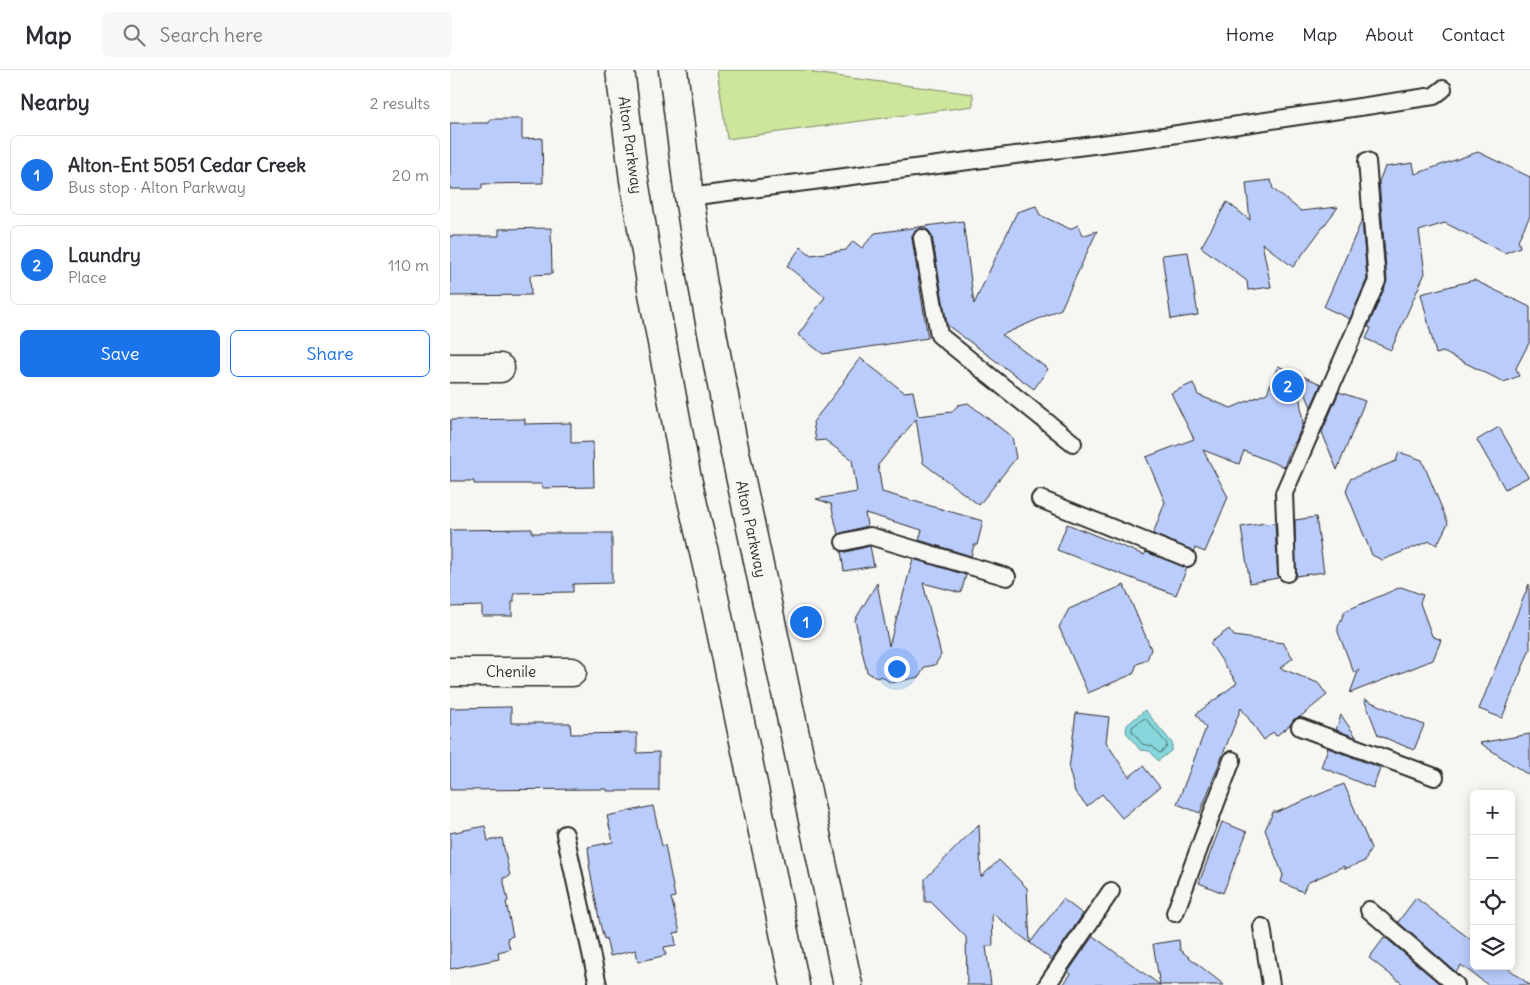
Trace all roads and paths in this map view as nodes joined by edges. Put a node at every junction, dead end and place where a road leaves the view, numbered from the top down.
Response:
1 (620, 70) edge
2 (672, 70) edge
3 (1443, 89) dead end
4 (1367, 161) dead end
5 (689, 197) junction
6 (922, 238) dead end
7 (450, 368) edge
8 (500, 368) dead end
9 (1073, 443) dead end
10 (1040, 500) dead end
11 (844, 542) dead end
12 (1187, 558) dead end
13 (1287, 573) dead end
14 (1006, 577) dead end
15 (450, 672) edge
16 (572, 672) dead end
17 (1300, 727) dead end
18 (1232, 760) dead end
19 (1434, 777) dead end
20 (565, 834) dead end
21 (1111, 891) dead end
22 (1369, 910) dead end
23 (1175, 913) dead end
24 (1262, 927) dead end
25 (598, 985) edge
26 (795, 985) edge
27 (848, 985) edge
28 (1047, 985) edge
29 (1271, 985) edge
30 (1456, 985) edge

1 - 26 main road, Alton Parkway
2 - 5 main road, Alton Parkway
3 - 5 lane
4 - 13 lane
5 - 27 main road, Alton Parkway
6 - 9 lane
7 - 8 main road
10 - 12 lane
11 - 14 lane
15 - 16 main road, Chenile
17 - 19 lane
18 - 23 lane
20 - 25 lane
21 - 28 lane
22 - 30 lane
24 - 29 lane

